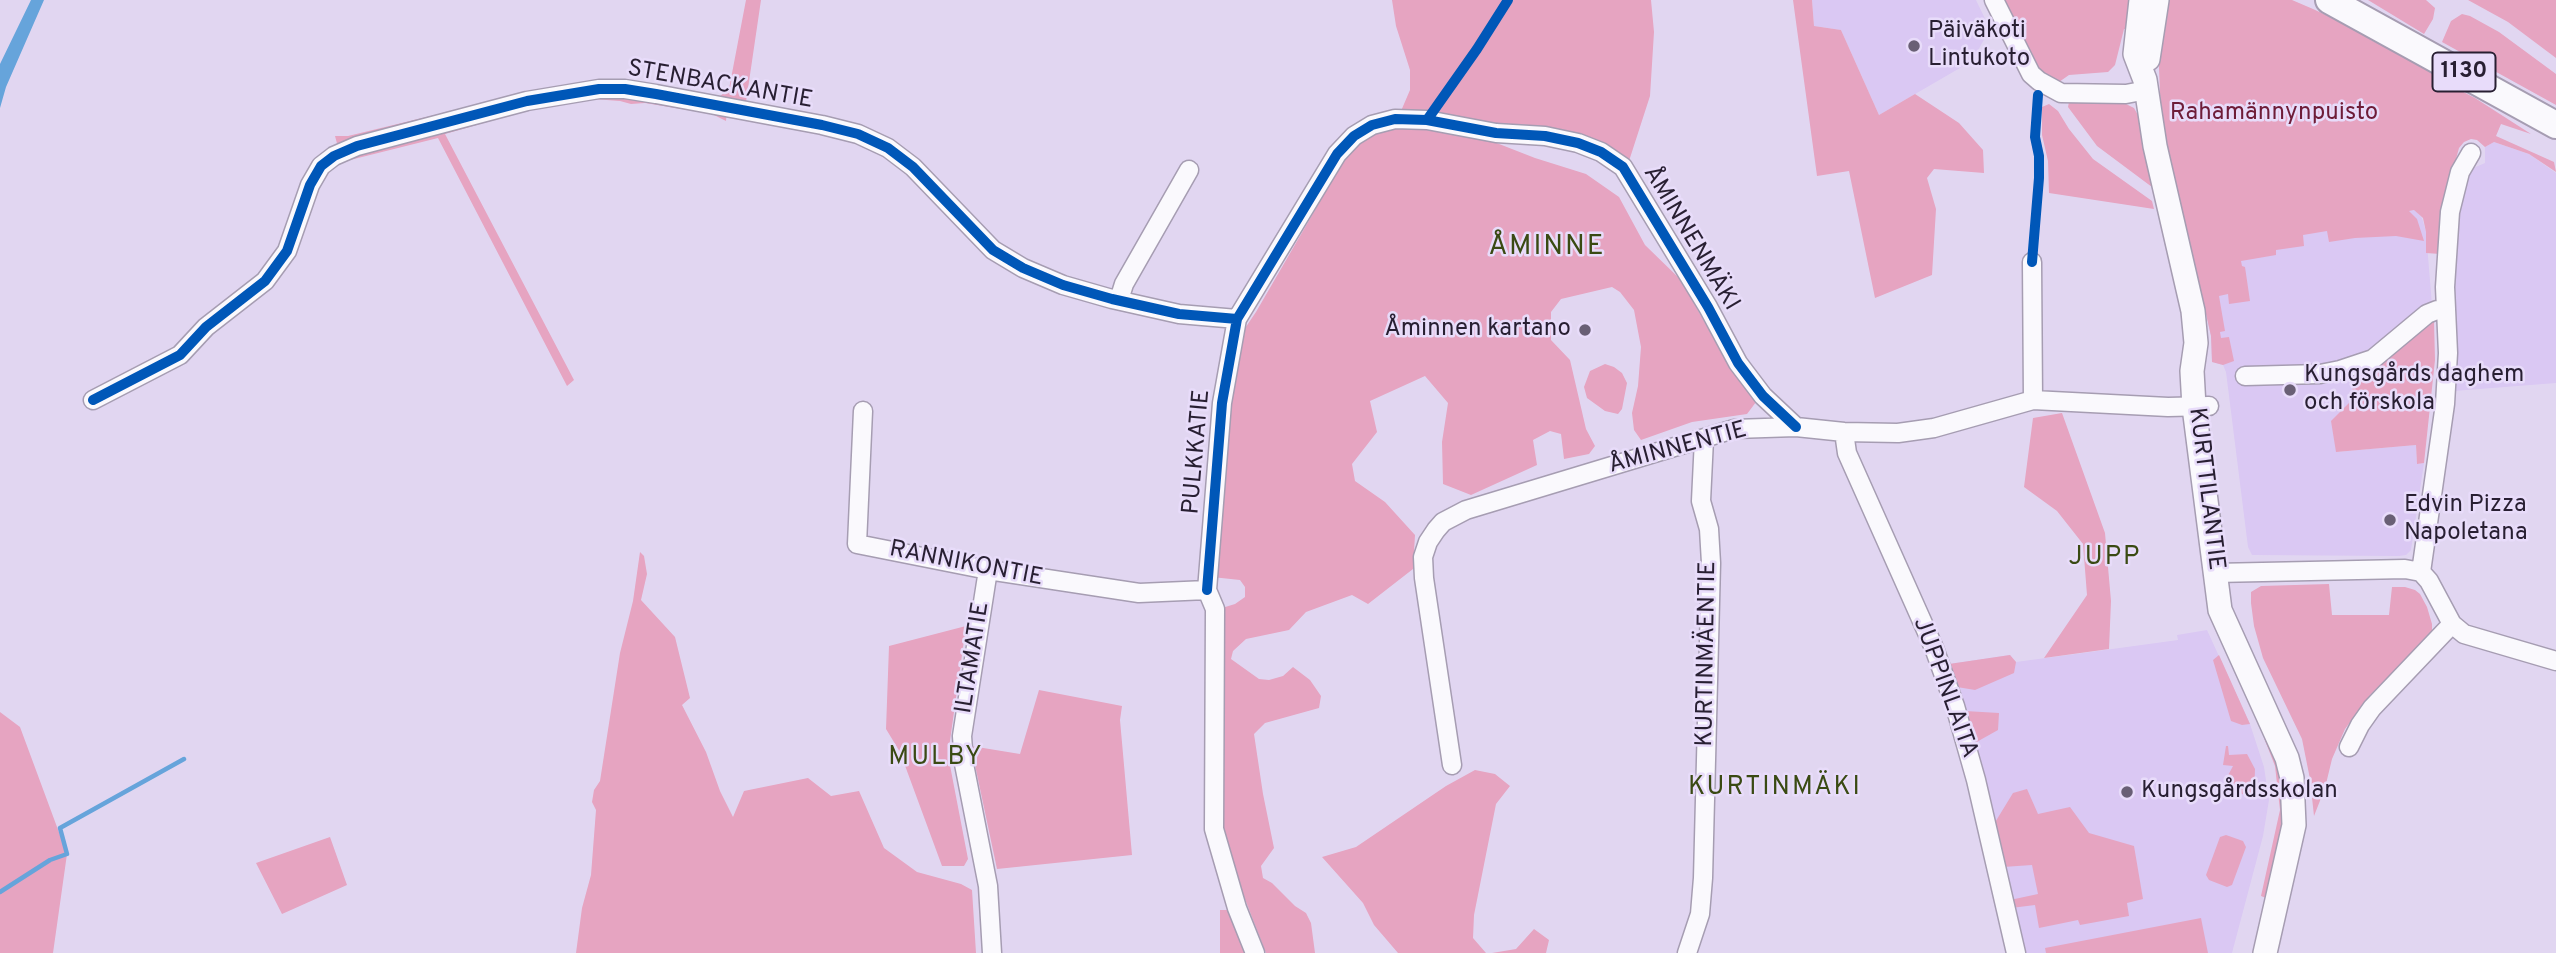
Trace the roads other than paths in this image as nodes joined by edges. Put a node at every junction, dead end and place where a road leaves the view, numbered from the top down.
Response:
1 (1994, 0) edge
2 (2141, 0) edge
3 (2157, 0) edge
4 (2329, 0) edge
5 (2146, 85) junction
6 (2556, 125) edge
7 (2471, 153) dead end
8 (1189, 170) dead end
9 (2032, 261) dead end
10 (1119, 300) junction
11 (2445, 310) junction
12 (1237, 319) junction
13 (2245, 376) dead end
14 (93, 400) dead end
15 (2033, 400) junction
16 (2201, 406) junction
17 (863, 411) dead end
18 (1796, 427) junction
19 (1843, 432) junction
20 (1704, 439) junction
21 (988, 570) junction
22 (2421, 572) junction
23 (2223, 573) junction
24 (1207, 590) junction
25 (2452, 625) junction
26 (2556, 661) edge
27 (2350, 747) dead end
28 (1452, 765) dead end
29 (992, 953) edge
30 (1255, 953) edge
31 (1687, 953) edge
32 (2016, 953) edge
33 (2265, 953) edge

1 - 5 street
2 - 5 street, KURTTILANTIE
3 - 5 street, KURTTILANTIE
4 - 6 main road, 1130
5 - 16 street, KURTTILANTIE
7 - 11 street
8 - 10 street
9 - 15 street
10 - 12 street, STENBACKANTIE
10 - 14 street, STENBACKANTIE
11 - 13 street
11 - 22 street
12 - 18 street, ÅMINNENMÄKI
12 - 24 street, PULKKATIE
15 - 16 street, ÅMINNENTIE
15 - 19 street, ÅMINNENTIE
16 - 23 street, KURTTILANTIE
17 - 21 street, RANNIKONTIE
18 - 19 street, ÅMINNENTIE
18 - 20 street, ÅMINNENTIE
19 - 32 street, JUPPINLAITA
20 - 28 street, ÅMINNENTIE
20 - 31 street, KURTINMÄENTIE
21 - 24 street, RANNIKONTIE
21 - 29 street, ILTAMATIE
22 - 23 street
22 - 25 street
23 - 33 street, KURTTILANTIE
24 - 30 street, PULKKATIE
25 - 26 street
25 - 27 street

